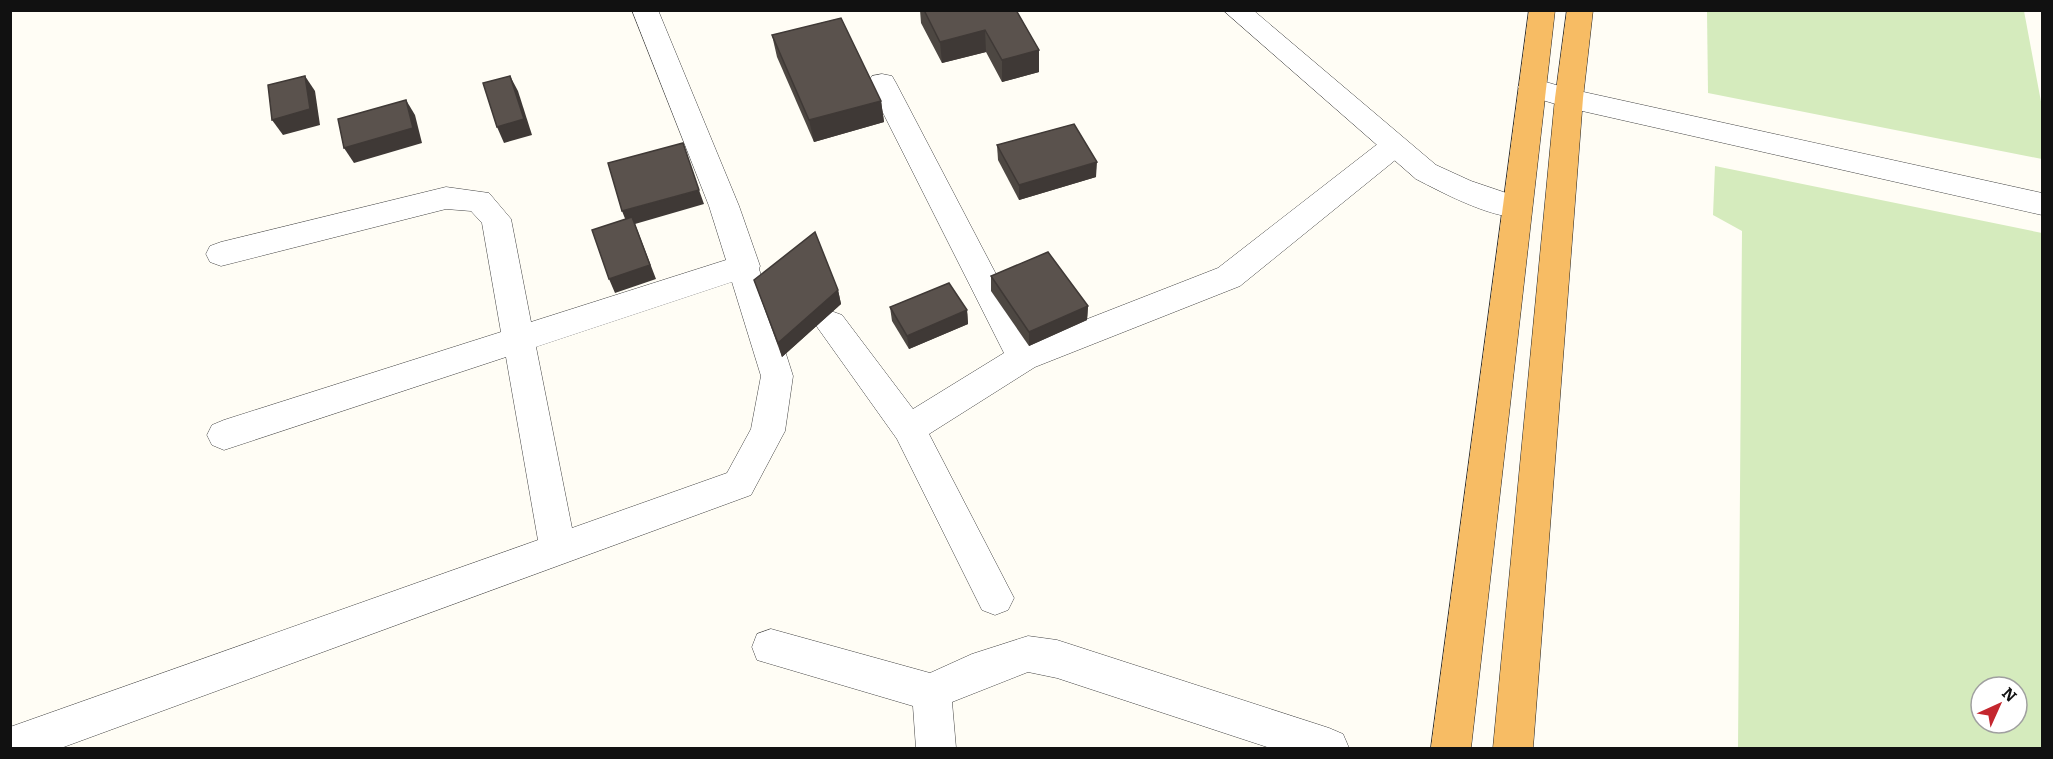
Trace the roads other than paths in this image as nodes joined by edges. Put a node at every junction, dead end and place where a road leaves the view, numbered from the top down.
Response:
1 (645, 10) edge
2 (1542, 10) edge
3 (1580, 10) edge
4 (1248, 14) edge
5 (882, 83) dead end
6 (1532, 87) junction
7 (1569, 98) junction
8 (1394, 146) junction
9 (2043, 204) edge
10 (1517, 207) junction
11 (221, 254) dead end
12 (745, 266) junction
13 (831, 324) dead end
14 (520, 339) junction
15 (1023, 358) junction
16 (909, 429) junction
17 (224, 435) dead end
18 (558, 549) junction
19 (995, 598) dead end
20 (771, 647) dead end
21 (931, 692) junction
22 (10, 747) edge
23 (936, 748) edge
24 (1329, 748) edge
25 (1450, 748) edge
26 (1513, 748) edge

1 - 12 street
2 - 6 highway
3 - 7 highway
4 - 8 street
5 - 15 street
6 - 7 street
6 - 10 highway
7 - 9 street
7 - 26 highway
8 - 10 street
8 - 15 street
10 - 25 highway
11 - 14 street
12 - 14 street
12 - 18 street
13 - 16 street
14 - 17 street
14 - 18 street
15 - 16 street
16 - 19 street
18 - 22 street
20 - 21 street
21 - 23 street
21 - 24 street

